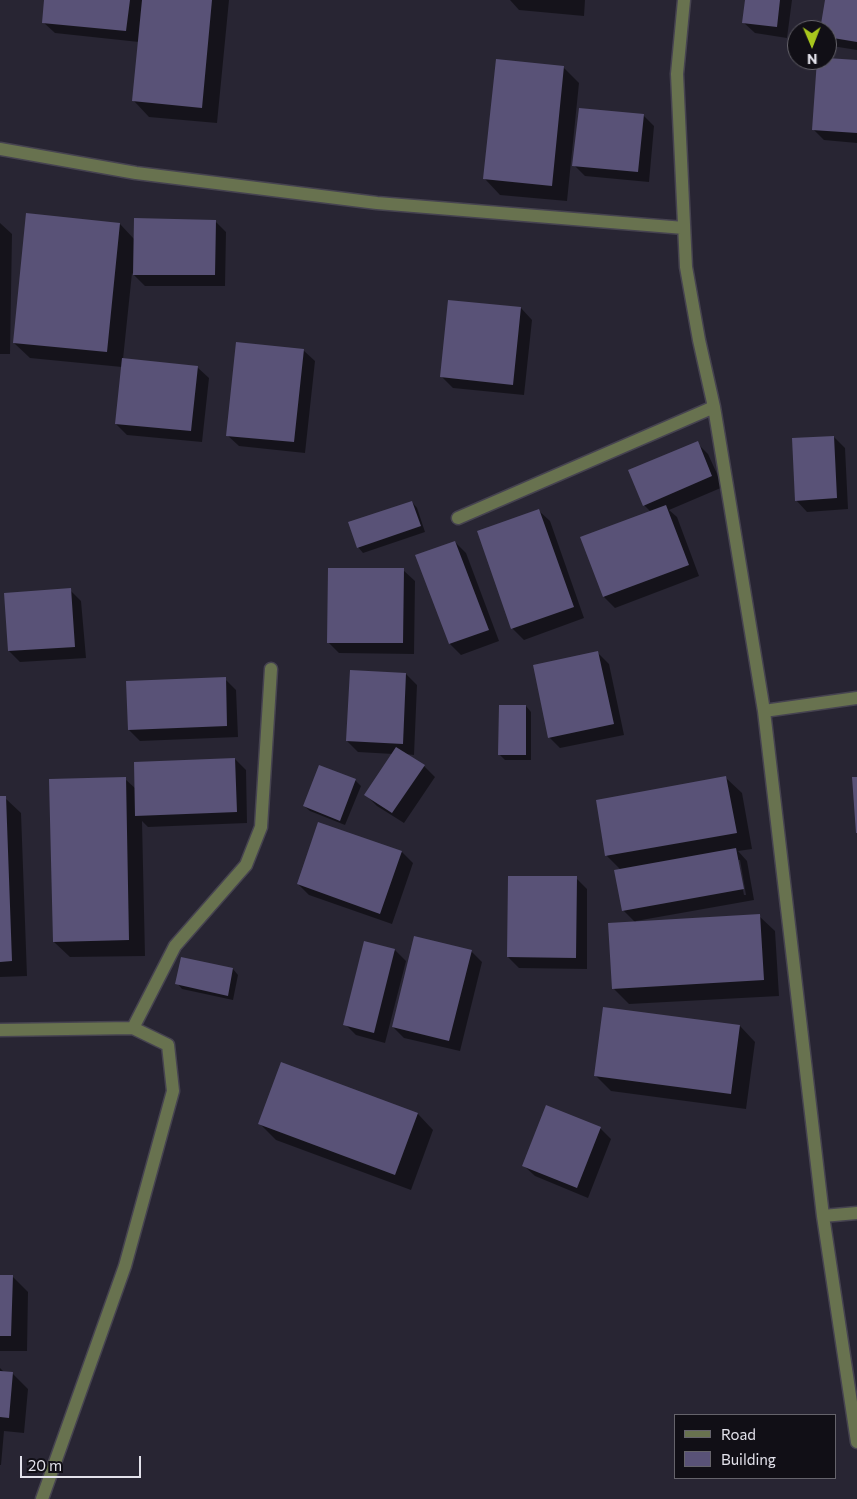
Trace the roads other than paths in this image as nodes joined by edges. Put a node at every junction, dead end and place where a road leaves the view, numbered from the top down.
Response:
1 (684, 0) edge
2 (0, 149) edge
3 (684, 228) junction
4 (714, 407) junction
5 (458, 518) dead end
6 (271, 669) dead end
7 (857, 698) edge
8 (764, 711) junction
9 (133, 1028) junction
10 (0, 1030) edge
11 (857, 1213) edge
12 (823, 1216) junction
13 (857, 1442) edge
14 (42, 1499) edge

1 - 3 street
2 - 3 street
3 - 4 street
4 - 5 street
4 - 8 street
6 - 9 street
7 - 8 street
8 - 12 street
9 - 10 street
9 - 14 street
11 - 12 street
12 - 13 street

